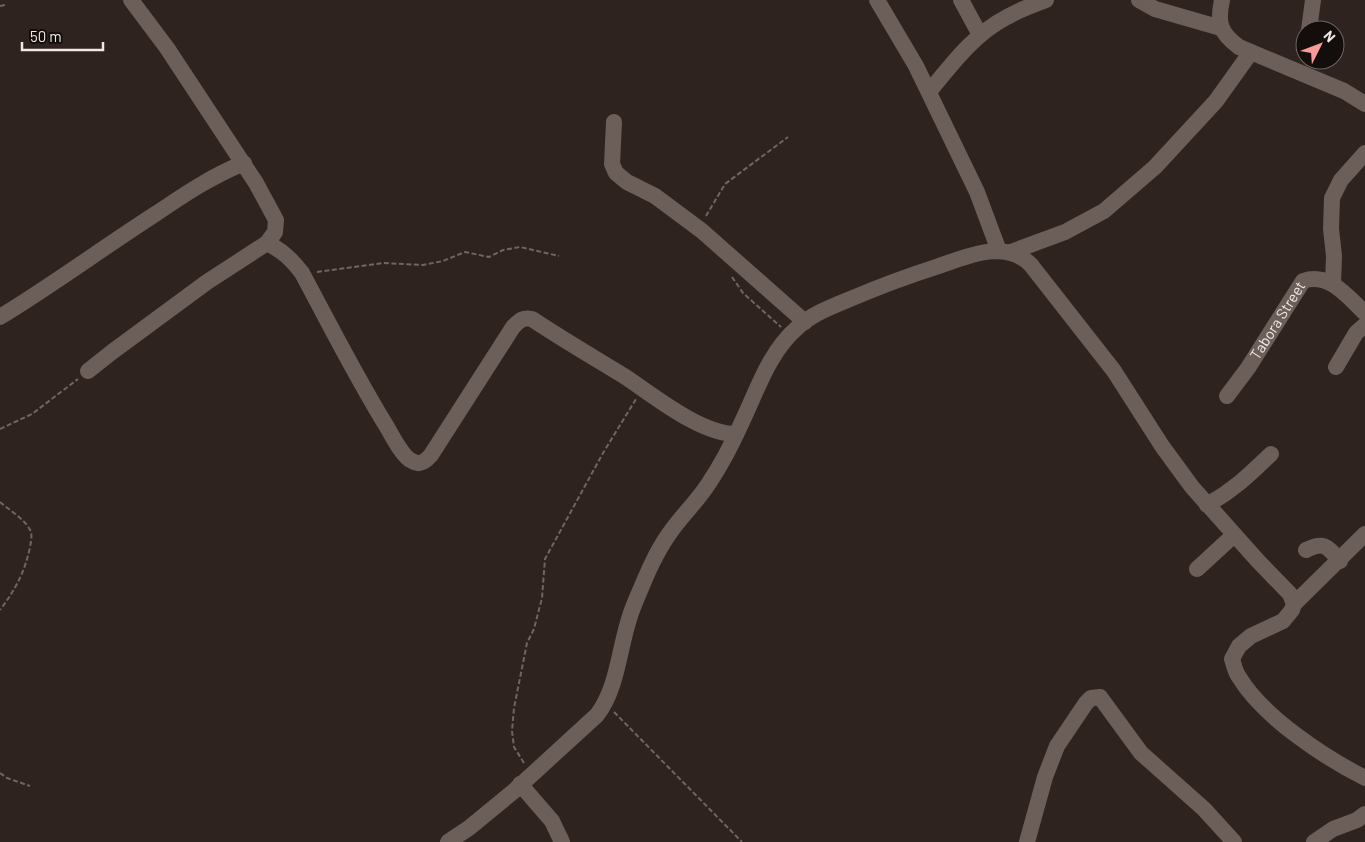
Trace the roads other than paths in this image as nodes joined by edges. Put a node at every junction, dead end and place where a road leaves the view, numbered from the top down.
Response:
1 (131, 0) edge
2 (877, 0) edge
3 (961, 0) edge
4 (1046, 0) edge
5 (1139, 0) edge
6 (1222, 0) edge
7 (1312, 0) edge
8 (1310, 20) edge
9 (1222, 28) junction
10 (980, 35) junction
11 (1251, 52) junction
12 (1312, 70) edge
13 (1314, 78) junction
14 (929, 92) junction
15 (1365, 104) edge
16 (614, 122) dead end
17 (1365, 153) edge
18 (244, 163) junction
19 (267, 243) junction
20 (1005, 251) junction
21 (1333, 284) junction
22 (1365, 312) edge
23 (0, 317) edge
24 (805, 322) junction
25 (1365, 325) edge
26 (1336, 367) dead end
27 (88, 371) road end
28 (1227, 396) dead end
29 (716, 431) junction
30 (736, 434) junction
31 (1271, 454) dead end
32 (723, 458) junction
33 (1207, 505) junction
34 (1365, 534) edge
35 (1234, 535) junction
36 (1306, 550) dead end
37 (1340, 560) junction
38 (1198, 569) dead end
39 (1294, 604) junction
40 (1365, 778) edge
41 (526, 779) junction
42 (1365, 814) edge
43 (1031, 840) edge
44 (448, 842) edge
45 (562, 842) edge
46 (1234, 842) edge
47 (1314, 842) edge

1 - 18 street
2 - 14 street
3 - 10 street
4 - 10 street
5 - 9 street
6 - 9 street
7 - 8 street
9 - 11 street
10 - 14 street
11 - 13 street
11 - 20 street
12 - 13 street
13 - 15 street
14 - 20 street
16 - 24 street
17 - 21 street
18 - 19 street
18 - 23 street
19 - 27 street
19 - 29 street
20 - 24 street
20 - 33 street
21 - 22 street, Tabora Street
21 - 28 street, Tabora Street
24 - 30 street
25 - 26 street
29 - 30 street
29 - 32 street
30 - 32 street
31 - 33 street
32 - 41 street
33 - 35 street
34 - 37 street
35 - 38 street
35 - 39 street
36 - 37 street
37 - 39 street
39 - 40 street
41 - 44 street
41 - 45 street
42 - 47 street
43 - 46 street

